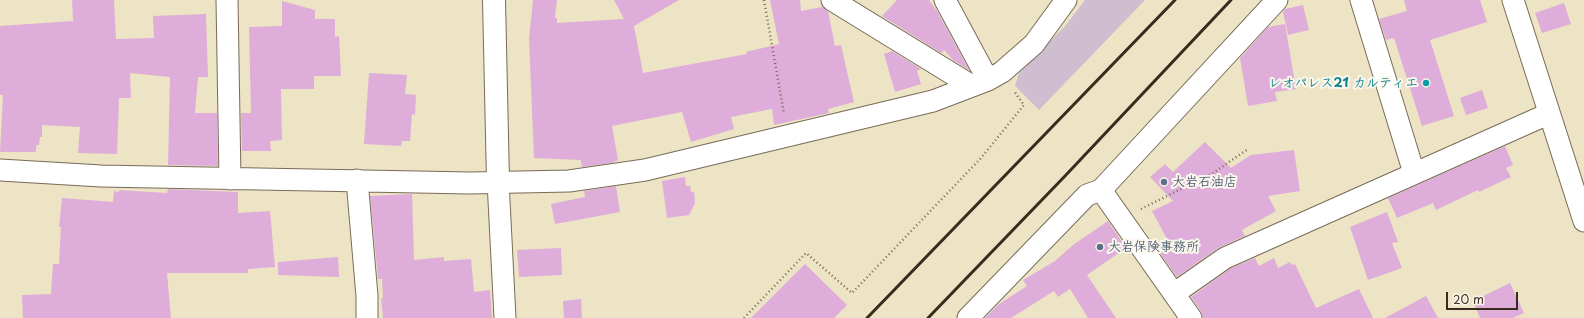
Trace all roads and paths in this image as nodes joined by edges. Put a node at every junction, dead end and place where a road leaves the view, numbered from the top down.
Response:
1 (227, 0) edge
2 (494, 0) edge
3 (764, 0) edge
4 (832, 0) edge
5 (945, 0) edge
6 (1066, 0) edge
7 (1277, 0) edge
8 (1361, 0) edge
9 (1513, 0) edge
10 (987, 79) junction
11 (1548, 114) junction
12 (788, 136) junction
13 (1248, 149) dead end
14 (0, 170) edge
15 (1414, 172) junction
16 (230, 179) junction
17 (357, 180) junction
18 (498, 182) junction
19 (1101, 190) junction
20 (1121, 219) junction
21 (1584, 221) edge
22 (1175, 293) junction
23 (367, 318) edge
24 (505, 318) edge
25 (744, 318) edge
26 (968, 318) edge
27 (1191, 318) edge

1 - 16 street
2 - 18 street
3 - 12 path
4 - 10 street
5 - 10 street
6 - 10 street
7 - 19 street
8 - 15 street
9 - 11 street
10 - 12 street
10 - 25 path
11 - 15 street
11 - 21 street
12 - 18 street
13 - 20 path
14 - 16 street
15 - 22 street
16 - 17 street
17 - 18 street
17 - 23 street
18 - 24 street
19 - 20 street
19 - 26 street
20 - 22 street
22 - 27 street

